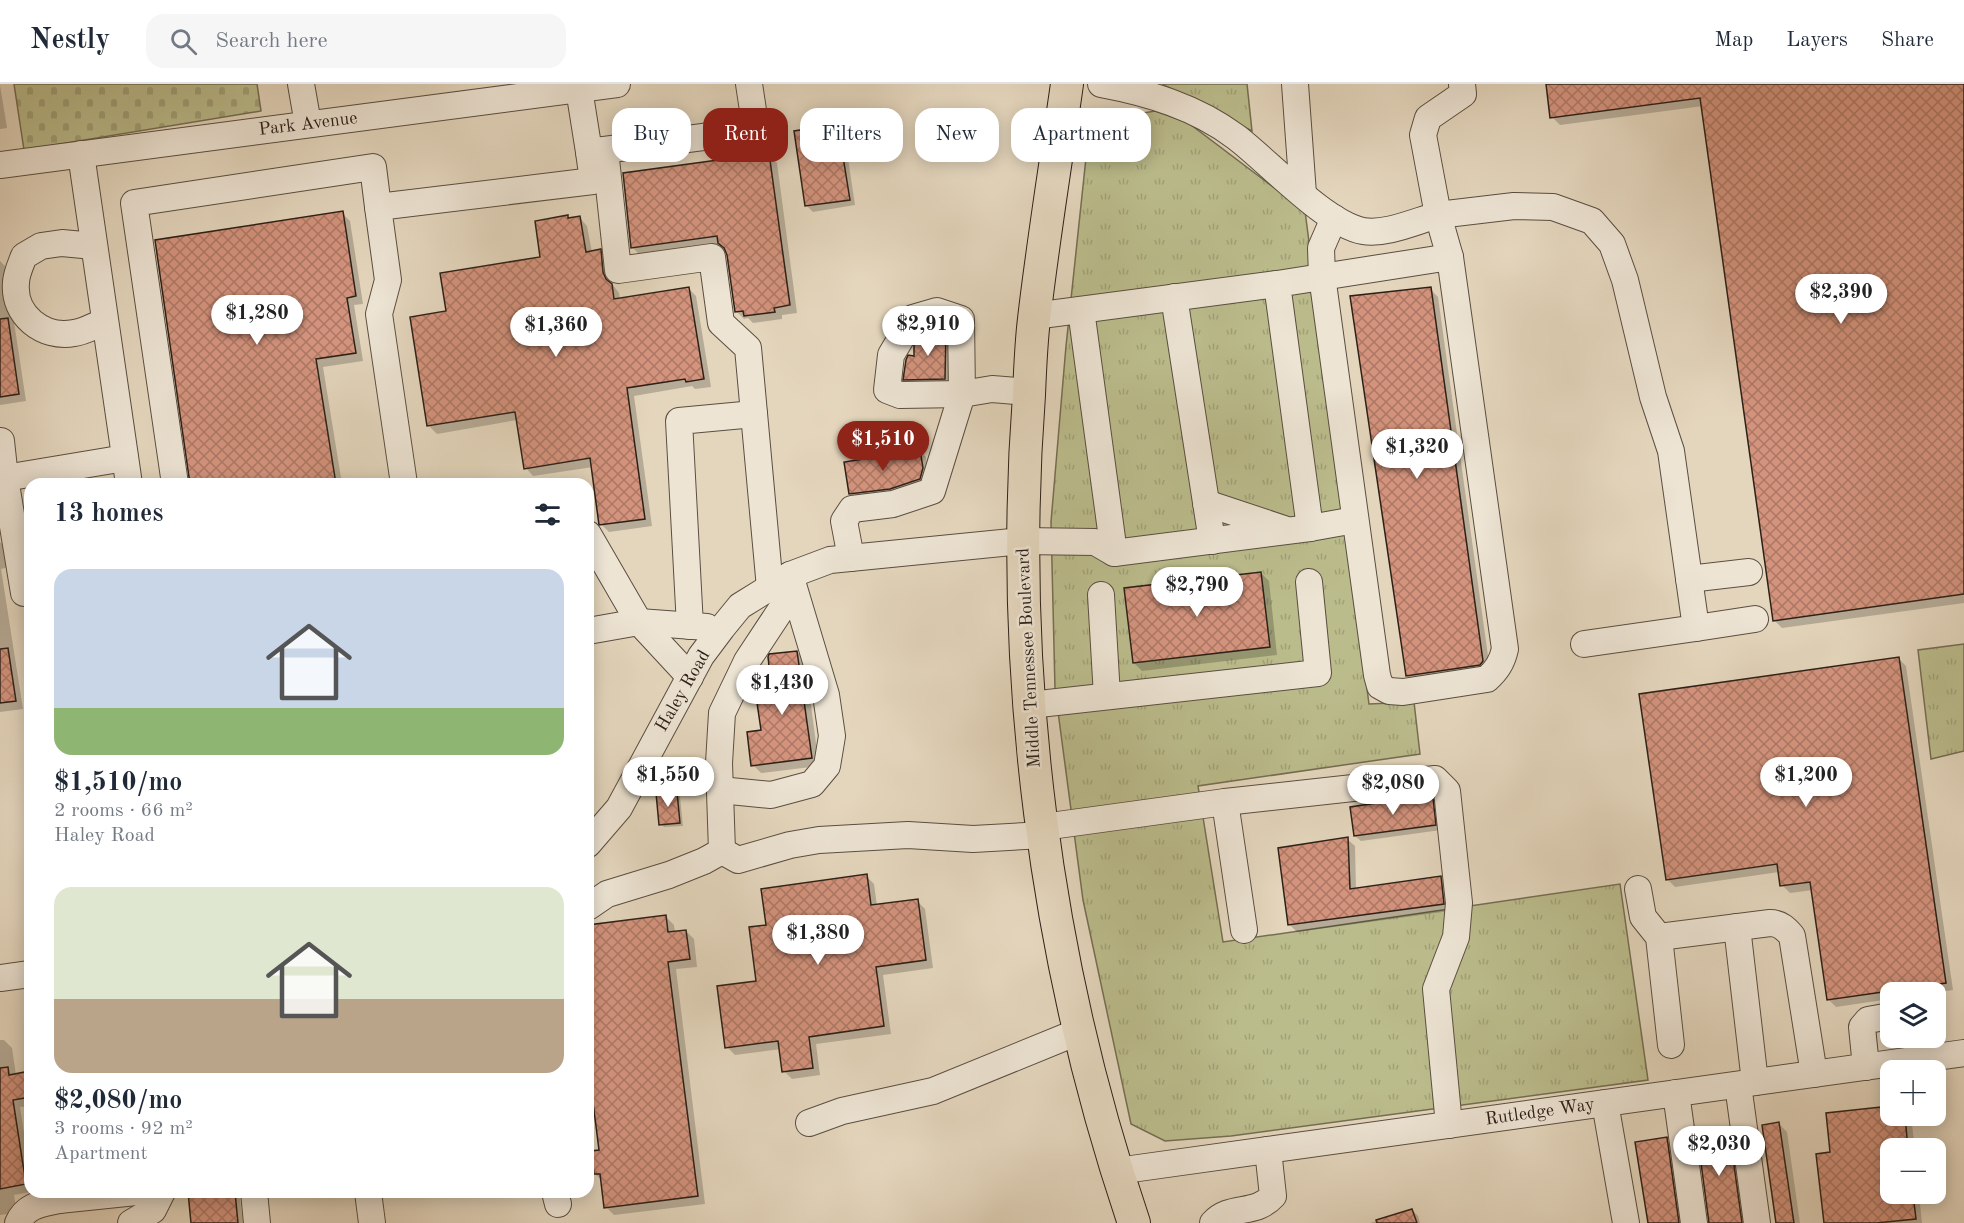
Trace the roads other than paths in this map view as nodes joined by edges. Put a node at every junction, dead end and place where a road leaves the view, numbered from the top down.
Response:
1 (301, 84) edge
2 (617, 84) edge
3 (749, 84) edge
4 (1067, 84) edge
5 (1101, 84) edge
6 (1295, 84) edge
7 (1462, 84) edge
8 (579, 89) junction
9 (308, 124) junction
10 (597, 151) junction
11 (81, 154) junction
12 (0, 165) edge
13 (1303, 194) junction
14 (378, 207) junction
15 (1438, 215) junction
16 (1334, 218) junction
17 (94, 246) junction
18 (1450, 257) junction
19 (1322, 276) junction
20 (1277, 284) junction
21 (1174, 297) junction
22 (1081, 310) junction
23 (1034, 316) junction
24 (104, 322) junction
25 (1029, 392) junction
26 (754, 414) junction
27 (1, 441) edge
28 (125, 458) junction
29 (5, 478) junction
30 (128, 478) edge
31 (174, 478) edge
32 (403, 478) edge
33 (1206, 503) junction
34 (1355, 520) junction
35 (1300, 530) junction
36 (1022, 541) junction
37 (1212, 541) junction
38 (594, 544) edge
39 (1114, 553) junction
40 (851, 558) junction
41 (1749, 572) dead end
42 (1689, 579) junction
43 (780, 581) junction
44 (1309, 582) dead end
45 (24, 593) edge
46 (1101, 595) dead end
47 (1755, 619) dead end
48 (639, 622) junction
49 (690, 626) junction
50 (722, 628) junction
51 (1695, 628) junction
52 (594, 630) edge
53 (1584, 644) dead end
54 (690, 678) junction
55 (1107, 696) junction
56 (1030, 705) junction
57 (720, 790) junction
58 (1225, 802) junction
59 (1043, 831) junction
60 (594, 837) edge
61 (722, 851) junction
62 (1638, 889) dead end
63 (594, 903) edge
64 (1737, 927) junction
65 (1244, 930) dead end
66 (1659, 937) junction
67 (24, 976) edge
68 (0, 978) edge
69 (1880, 1018) edge
70 (1080, 1031) junction
71 (1671, 1045) dead end
72 (1964, 1053) edge
73 (1866, 1067) junction
74 (1814, 1074) junction
75 (1746, 1083) junction
76 (1676, 1093) junction
77 (1605, 1103) junction
78 (809, 1123) dead end
79 (1449, 1125) junction
80 (1268, 1150) junction
81 (1117, 1171) junction
82 (53, 1198) edge
83 (159, 1198) edge
84 (255, 1198) edge
85 (369, 1198) edge
86 (18, 1223) edge
87 (131, 1223) edge
88 (257, 1223) edge
89 (372, 1223) edge
90 (1134, 1223) edge
91 (1213, 1223) edge
92 (1626, 1223) edge
93 (1694, 1223) edge
94 (1757, 1223) edge

1 - 9 street
2 - 8 street, Park Avenue
3 - 10 street
4 - 23 main road, Middle Tennessee Boulevard
5 - 13 street
6 - 13 street
7 - 15 street
8 - 9 street, Park Avenue
8 - 10 street
9 - 11 street, Park Avenue
10 - 14 street
10 - 26 street
11 - 12 street, Park Avenue
11 - 17 street
13 - 16 street
14 - 31 street
14 - 32 street
15 - 16 street
15 - 18 street
15 - 42 street
16 - 19 street
17 - 24 street
17 - 24 street
18 - 19 street
18 - 34 street
19 - 20 street
19 - 34 street
20 - 21 street
20 - 35 street
21 - 22 street
21 - 33 street
22 - 23 street
22 - 39 street
23 - 25 main road, Middle Tennessee Boulevard
24 - 28 street
25 - 36 main road, Middle Tennessee Boulevard
25 - 40 street
26 - 43 street
26 - 49 street
27 - 29 street
28 - 29 street
28 - 30 street
29 - 45 street
33 - 35 street
33 - 37 street
34 - 35 street
35 - 37 street
36 - 39 street, Haley Road
36 - 40 street, Haley Road
36 - 56 main road, Middle Tennessee Boulevard
37 - 39 street
38 - 48 street
40 - 43 street, Haley Road
41 - 42 street
42 - 51 street
43 - 50 street, Haley Road
43 - 57 street
43 - 57 street
44 - 55 street
46 - 55 street
47 - 51 street
48 - 49 street
48 - 52 street
48 - 54 street
49 - 50 street
50 - 54 street, Haley Road
51 - 53 street
54 - 60 street, Haley Road
55 - 56 street
56 - 59 main road, Middle Tennessee Boulevard
57 - 61 street
58 - 59 street
58 - 65 street
58 - 79 street
59 - 61 street
59 - 70 main road, Middle Tennessee Boulevard
61 - 63 street
62 - 66 street
64 - 66 street
64 - 74 street
64 - 75 street
66 - 71 street
67 - 68 street
69 - 73 street
70 - 78 street
70 - 81 main road, Middle Tennessee Boulevard
72 - 73 street, Rutledge Way
73 - 74 street, Rutledge Way
74 - 75 street, Rutledge Way
75 - 76 street, Rutledge Way
75 - 94 street
76 - 77 street, Rutledge Way
76 - 93 street
77 - 79 street, Rutledge Way
77 - 92 street
79 - 80 street, Rutledge Way
80 - 81 street, Rutledge Way
80 - 91 street
81 - 90 main road, Middle Tennessee Boulevard
82 - 86 street
83 - 87 street
84 - 88 street
85 - 89 street

